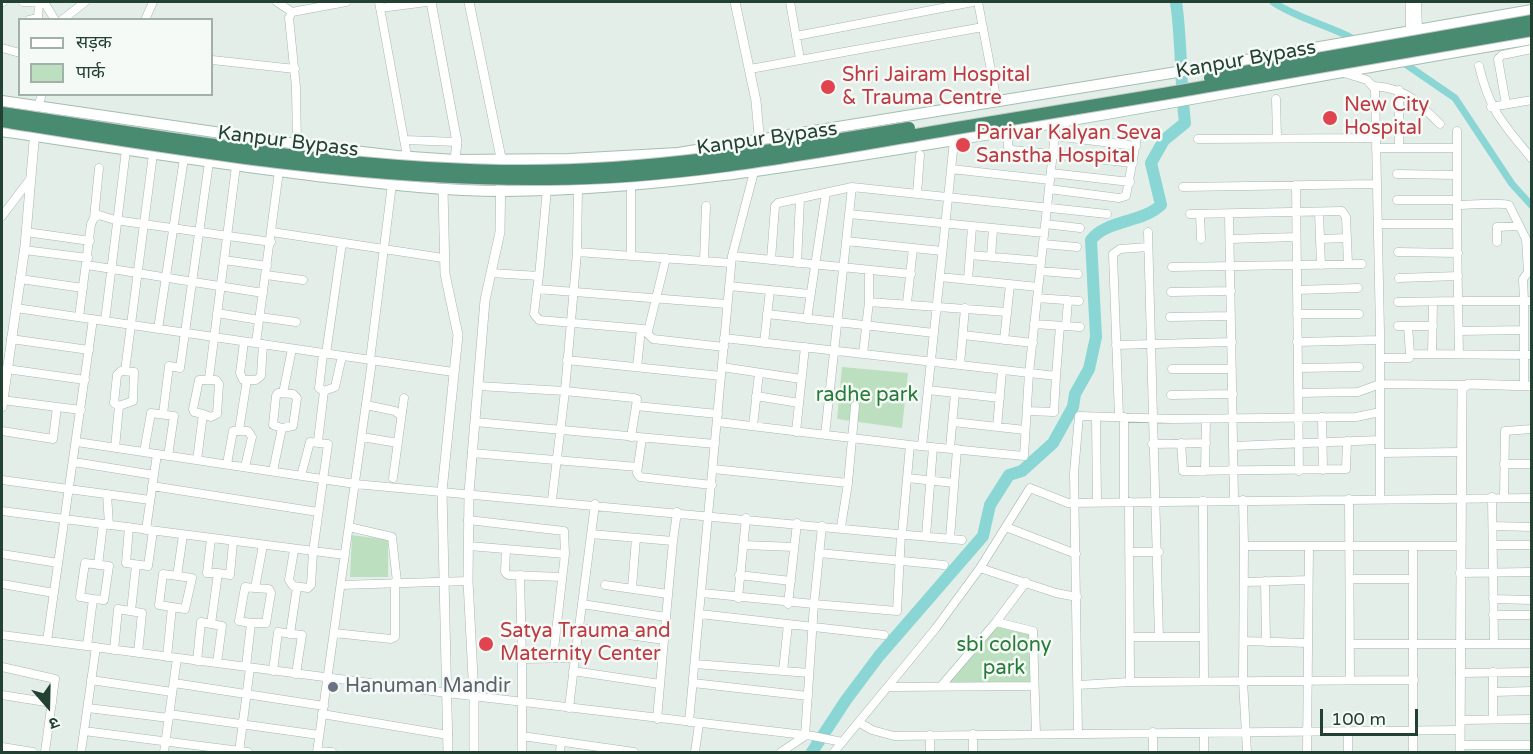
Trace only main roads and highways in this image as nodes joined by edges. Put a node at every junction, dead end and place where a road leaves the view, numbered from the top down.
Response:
1 (1532, 10) edge
2 (1532, 21) edge
3 (1532, 30) edge
4 (1532, 39) edge
5 (2, 102) edge
6 (2, 113) edge
7 (2, 121) edge
8 (2, 132) edge

1 - 5 main road
2 - 6 highway, Kanpur Bypass, bridge
3 - 7 highway, Kanpur Bypass, bridge
4 - 8 main road

